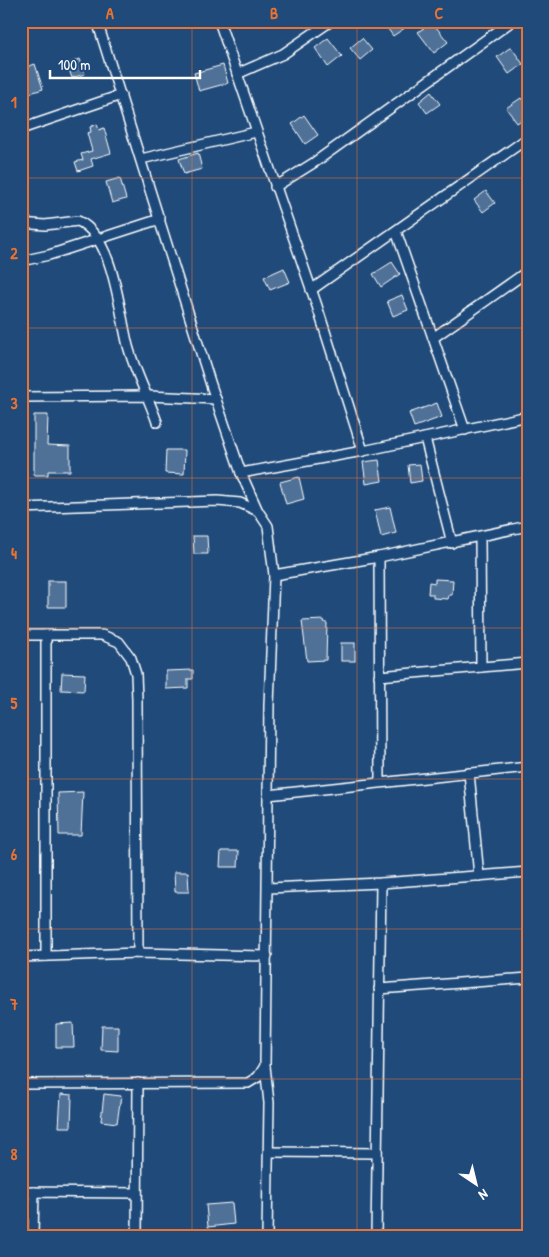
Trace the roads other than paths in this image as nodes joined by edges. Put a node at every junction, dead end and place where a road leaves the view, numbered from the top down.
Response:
1 (97, 21) edge
2 (219, 21) edge
3 (331, 21) edge
4 (512, 21) edge
5 (237, 74) junction
6 (121, 95) junction
7 (21, 129) edge
8 (256, 132) junction
9 (528, 138) edge
10 (141, 159) junction
11 (275, 187) junction
12 (160, 219) junction
13 (21, 223) edge
14 (396, 231) junction
15 (98, 238) junction
16 (21, 261) edge
17 (528, 271) edge
18 (311, 290) junction
19 (433, 338) junction
20 (21, 396) edge
21 (148, 396) junction
22 (216, 399) junction
23 (528, 416) edge
24 (157, 422) dead end
25 (465, 430) junction
26 (425, 438) junction
27 (363, 451) junction
28 (241, 473) junction
29 (21, 508) edge
30 (258, 511) junction
31 (528, 526) edge
32 (480, 536) junction
33 (452, 543) junction
34 (379, 557) junction
35 (274, 575) junction
36 (21, 635) edge
37 (46, 635) junction
38 (528, 663) edge
39 (481, 667) junction
40 (379, 676) junction
41 (528, 767) edge
42 (469, 773) junction
43 (380, 782) junction
44 (268, 795) junction
45 (528, 872) edge
46 (478, 876) junction
47 (381, 883) junction
48 (268, 888) junction
49 (138, 953) junction
50 (46, 956) junction
51 (267, 956) junction
52 (21, 957) edge
53 (528, 978) edge
54 (379, 989) junction
55 (265, 1066) junction
56 (138, 1083) junction
57 (21, 1084) edge
58 (268, 1152) junction
59 (377, 1153) junction
60 (21, 1192) edge
61 (34, 1192) junction
62 (137, 1193) junction
63 (33, 1236) edge
64 (137, 1236) edge
65 (266, 1236) edge
66 (376, 1236) edge

1 - 6 street
2 - 5 street
3 - 5 street
4 - 11 street
5 - 8 street
6 - 7 street
6 - 10 street
8 - 10 street
8 - 11 street
9 - 14 street
10 - 12 street
11 - 18 street
12 - 15 street
12 - 22 street
13 - 15 street
14 - 18 street
14 - 19 street
15 - 16 street
15 - 21 street
17 - 19 street
18 - 27 street
19 - 25 street
20 - 21 street
21 - 22 street
21 - 24 street
22 - 28 street
23 - 25 street
25 - 26 street
26 - 27 street
26 - 33 street
27 - 28 street
28 - 30 street
29 - 30 street
30 - 35 street
31 - 32 street
32 - 33 street
32 - 39 street
33 - 34 street
34 - 35 street
34 - 40 street
35 - 44 street
36 - 37 street
37 - 49 street
37 - 50 street
38 - 39 street
39 - 40 street
40 - 43 street
41 - 42 street
42 - 43 street
42 - 46 street
43 - 44 street
44 - 48 street
45 - 46 street
46 - 47 street
47 - 48 street
47 - 54 street
48 - 51 street
49 - 50 street
49 - 51 street
50 - 52 street
51 - 55 street
53 - 54 street
54 - 59 street
55 - 56 street
55 - 58 street
56 - 57 street
56 - 62 street
58 - 59 street
58 - 65 street
59 - 66 street
60 - 61 street
61 - 62 street
61 - 63 street
62 - 64 street

